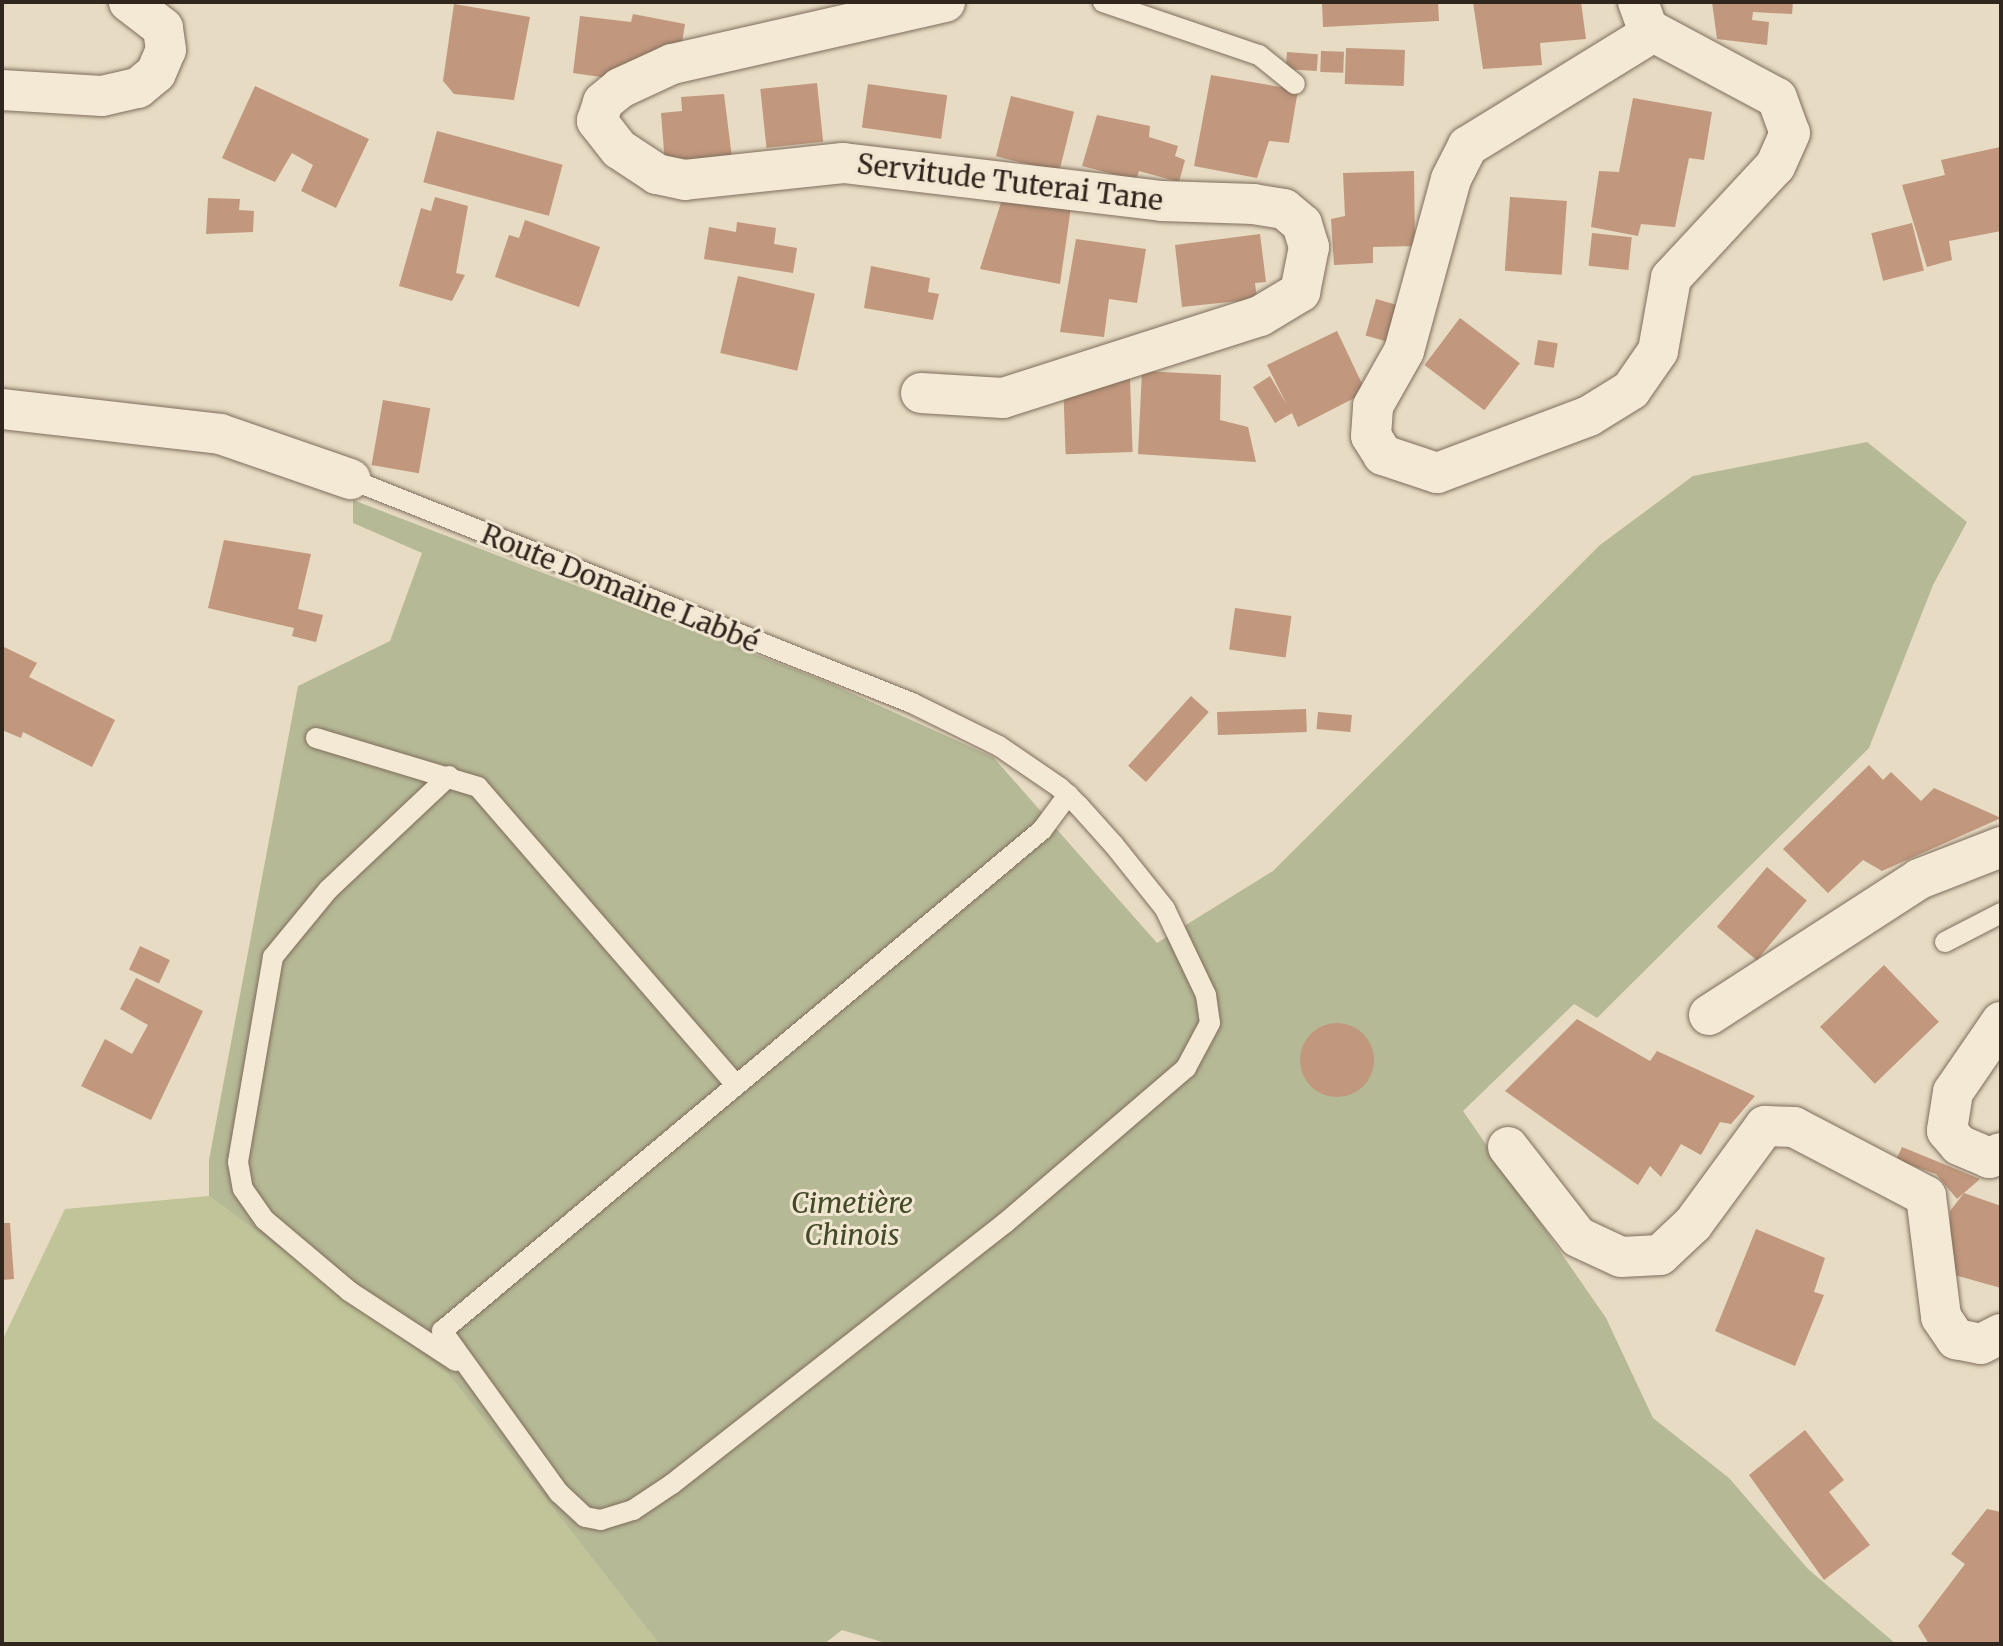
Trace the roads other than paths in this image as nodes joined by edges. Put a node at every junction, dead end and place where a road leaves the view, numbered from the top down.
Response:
1 (129, 2) edge
2 (945, 2) edge
3 (1103, 2) edge
4 (1646, 17) edge
5 (1295, 84) dead end
6 (2, 90) edge
7 (921, 393) dead end
8 (2, 409) edge
9 (350, 479) joint
10 (316, 738) dead end
11 (449, 776) junction
12 (1068, 795) junction
13 (2001, 847) edge
14 (2001, 913) edge
15 (1945, 942) dead end
16 (1709, 1015) dead end
17 (2001, 1022) edge
18 (734, 1083) junction
19 (1508, 1147) dead end
20 (2001, 1153) edge
21 (2001, 1334) edge
22 (459, 1363) junction

1 - 6 street
2 - 7 street, Servitude Tuterai Tane
3 - 5 lane
4 - 4 street
8 - 9 street, Route Domaine Labbé
9 - 12 lane, Route Domaine Labbé
10 - 11 lane
11 - 18 lane
11 - 22 lane
12 - 18 lane
12 - 22 lane, Route Domaine Labbé
13 - 16 street
14 - 15 lane
17 - 20 street
18 - 22 lane
19 - 21 street

